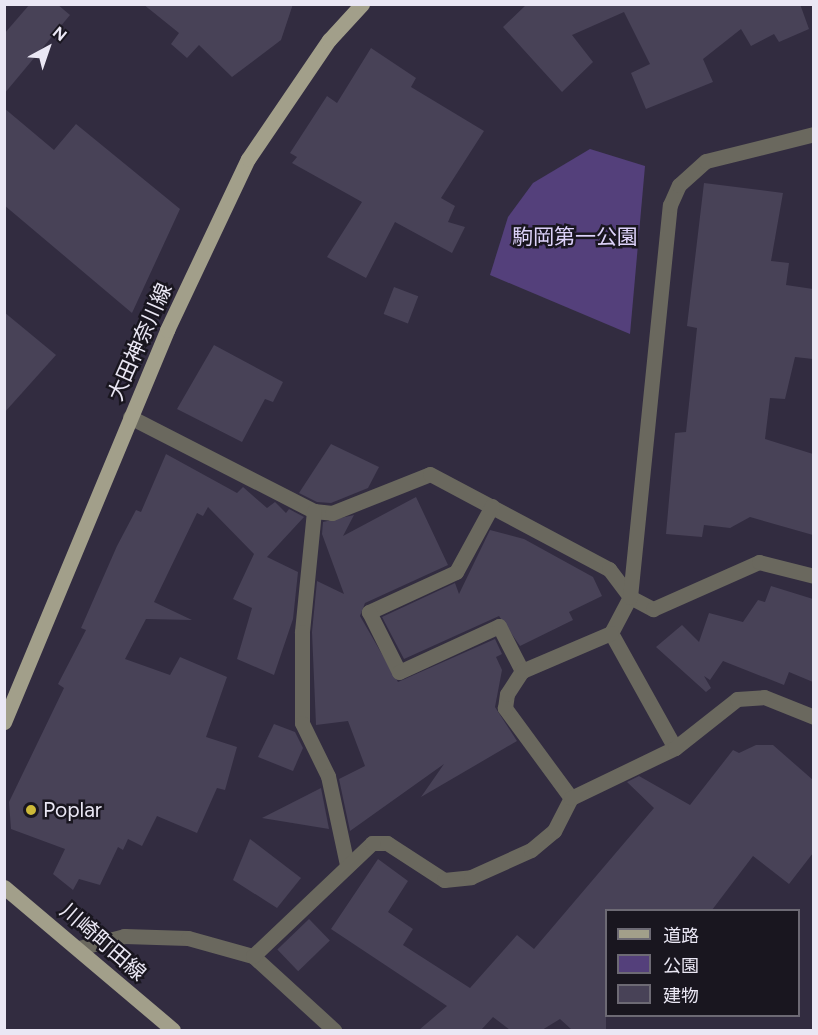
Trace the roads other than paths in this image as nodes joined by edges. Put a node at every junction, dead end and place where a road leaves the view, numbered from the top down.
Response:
1 (362, 4) edge
2 (813, 134) edge
3 (130, 417) junction
4 (492, 506) junction
5 (314, 511) junction
6 (813, 576) edge
7 (630, 597) junction
8 (611, 633) junction
9 (522, 671) junction
10 (813, 717) edge
11 (4, 722) edge
12 (675, 748) junction
13 (571, 798) junction
14 (347, 865) junction
15 (4, 887) edge
16 (79, 948) junction
17 (253, 956) junction
18 (173, 1030) edge
19 (334, 1030) edge

1 - 3 main road, 大田神奈川線
2 - 7 street
3 - 5 street
3 - 11 main road, 大田神奈川線
4 - 5 street
4 - 7 street
4 - 9 street
5 - 14 street
6 - 7 street
7 - 8 street
8 - 9 street
8 - 12 street
9 - 13 street
10 - 12 street
12 - 13 street
13 - 14 street
14 - 17 street
15 - 16 main road, 川崎町田線
16 - 17 street
16 - 18 main road, 川崎町田線
17 - 19 street

